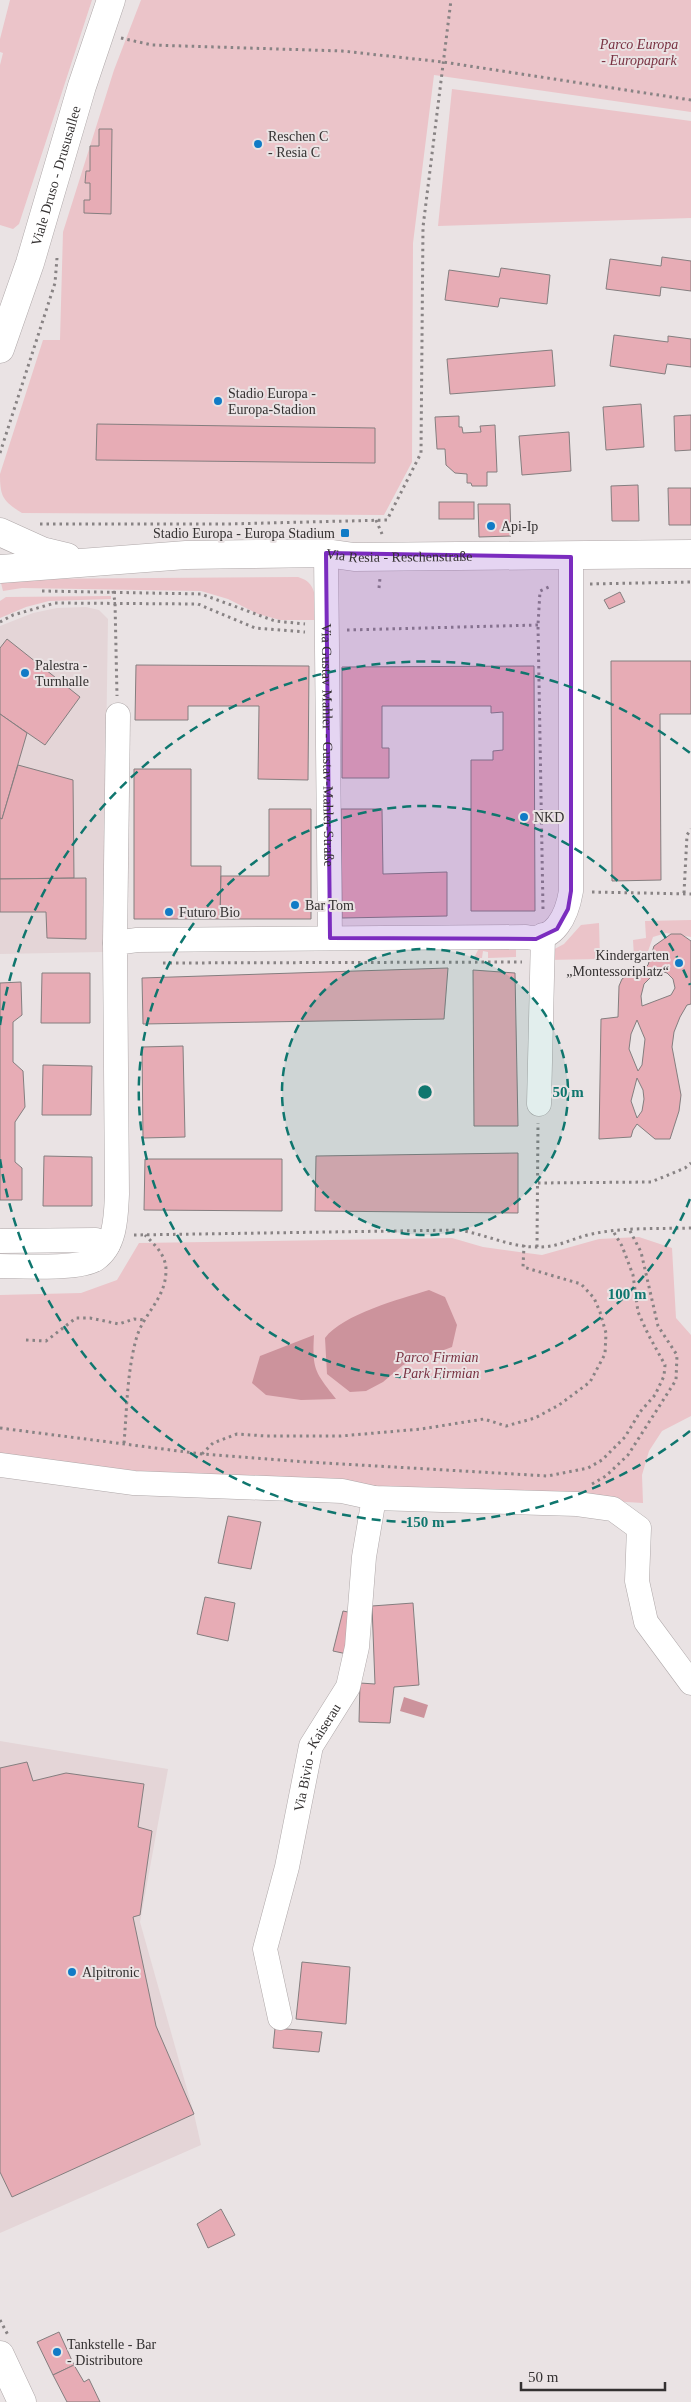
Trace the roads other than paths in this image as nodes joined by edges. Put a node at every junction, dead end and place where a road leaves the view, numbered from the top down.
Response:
1 (111, 0) edge
2 (0, 349) edge
3 (0, 532) edge
4 (326, 553) junction
5 (691, 554) edge
6 (571, 557) junction
7 (98, 562) junction
8 (5, 565) edge
9 (118, 716) road end
10 (543, 935) junction
11 (330, 938) junction
12 (115, 943) junction
13 (539, 1104) dead end
14 (110, 1238) junction
15 (0, 1241) edge
16 (0, 1266) edge
17 (0, 1465) edge
18 (374, 1498) junction
19 (691, 1683) edge
20 (280, 2018) dead end
21 (0, 2355) edge
22 (22, 2402) edge

1 - 2 main road, Viale Druso - Drususallee
3 - 7 main road
4 - 6 main road, Via Resia - Reschenstraße
4 - 7 main road, Via Resia - Reschenstraße
4 - 11 street, Via Gustav Mahler - Gustav-Mahler-Straße
5 - 6 main road, Via Resia - Reschenstraße
6 - 10 street
7 - 8 main road, Via Resia - Reschenstraße
9 - 12 street
10 - 11 street
10 - 13 street
11 - 12 street
12 - 14 street
14 - 15 street
14 - 16 street
17 - 18 street
18 - 19 street
18 - 20 street, Via Bivio - Kaiserau
21 - 22 main road

